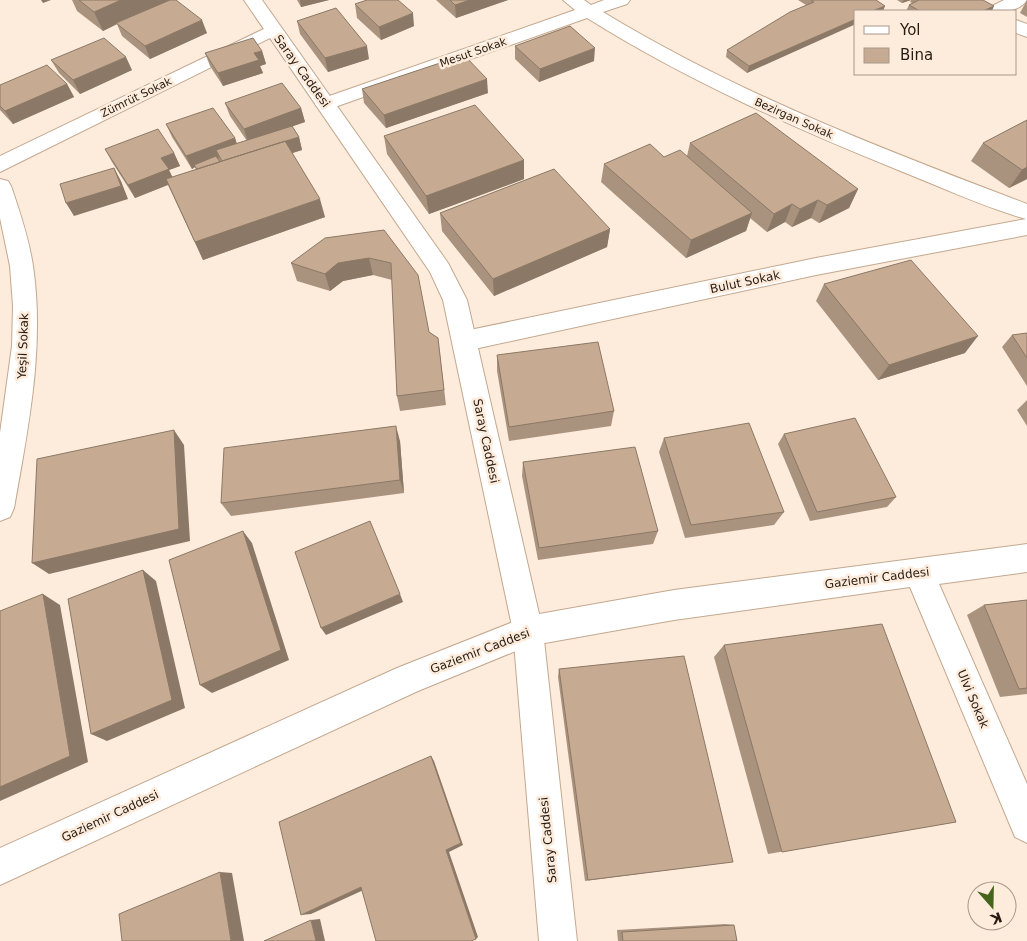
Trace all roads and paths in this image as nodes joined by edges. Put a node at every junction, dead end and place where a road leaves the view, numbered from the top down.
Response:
1 (253, 0) edge
2 (572, 0) edge
3 (621, 0) edge
4 (1018, 0) edge
5 (991, 9) edge
6 (588, 12) junction
7 (272, 30) junction
8 (325, 104) junction
9 (0, 164) edge
10 (0, 186) edge
11 (1027, 212) edge
12 (1027, 227) edge
13 (465, 341) junction
14 (0, 508) edge
15 (1027, 558) edge
16 (919, 573) junction
17 (528, 631) junction
18 (1027, 825) edge
19 (0, 867) edge
20 (558, 941) edge

1 - 7 street, Saray Caddesi
2 - 6 street, Bezirgan Sokak
3 - 6 street, Mesut Sokak
4 - 5 street
6 - 8 street, Mesut Sokak
6 - 11 street, Bezirgan Sokak
7 - 8 street, Saray Caddesi
7 - 9 street, Zümrüt Sokak
8 - 13 street, Saray Caddesi
10 - 14 street, Yeşil Sokak
12 - 13 street, Bulut Sokak
13 - 17 street, Saray Caddesi
15 - 16 street, Gaziemir Caddesi
16 - 17 street, Gaziemir Caddesi
16 - 18 street, Ulvi Sokak
17 - 19 street, Gaziemir Caddesi
17 - 20 street, Saray Caddesi

